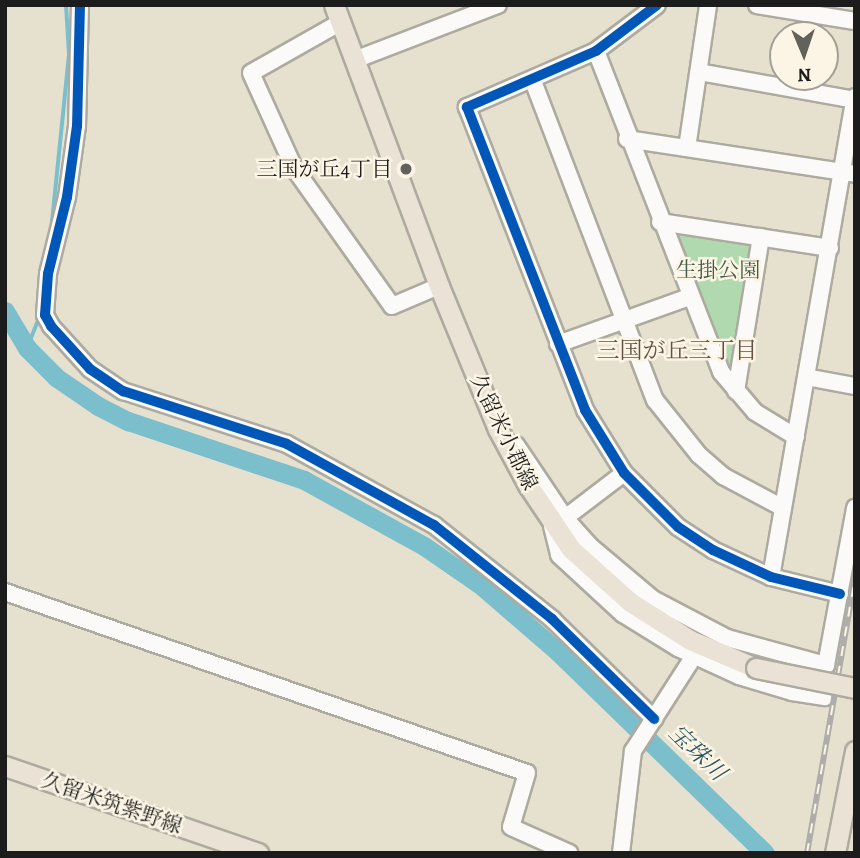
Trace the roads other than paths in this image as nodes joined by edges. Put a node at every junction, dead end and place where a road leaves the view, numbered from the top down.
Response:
1 (80, 5) edge
2 (498, 5) edge
3 (657, 5) edge
4 (708, 5) edge
5 (757, 5) edge
6 (338, 14) edge
7 (855, 21) edge
8 (596, 51) junction
9 (356, 59) junction
10 (699, 72) junction
11 (533, 81) junction
12 (855, 98) edge
13 (627, 139) junction
14 (687, 148) junction
15 (849, 173) edge
16 (660, 222) junction
17 (761, 237) junction
18 (830, 248) junction
19 (439, 286) junction
20 (689, 297) junction
21 (623, 321) junction
22 (558, 344) junction
23 (806, 377) junction
24 (855, 386) edge
25 (736, 391) junction
26 (796, 437) junction
27 (624, 473) junction
28 (783, 508) junction
29 (855, 508) edge
30 (558, 519) junction
31 (771, 577) junction
32 (5, 592) edge
33 (840, 594) junction
34 (694, 656) junction
35 (855, 688) edge
36 (825, 696) dead end
37 (652, 722) junction
38 (855, 751) edge
39 (5, 766) edge
40 (258, 853) edge
41 (569, 853) edge
42 (621, 853) edge
43 (835, 853) edge

1 - 37 street
2 - 9 street
3 - 8 street
4 - 10 street
5 - 7 street
6 - 9 main road, 久留米小郡線
6 - 19 street
8 - 11 street
8 - 13 street
9 - 19 main road, 久留米小郡線
10 - 12 street
10 - 14 street
11 - 21 street
11 - 22 street
12 - 15 street
13 - 14 street
13 - 16 street
14 - 15 street
15 - 18 street
16 - 17 street
16 - 20 street
17 - 18 street
17 - 25 street
18 - 23 street
19 - 30 main road, 久留米小郡線
20 - 21 street
20 - 25 street
21 - 22 street
21 - 28 street
22 - 27 street
23 - 24 street
23 - 26 street
25 - 26 street
26 - 28 street
27 - 30 street
27 - 31 street
28 - 31 street
29 - 33 street
30 - 33 street
30 - 34 street
30 - 35 main road, 久留米小郡線, bridge
31 - 33 street
32 - 41 street
34 - 36 street
34 - 37 street
37 - 42 street
38 - 43 main road
39 - 40 main road, 久留米筑紫野線

